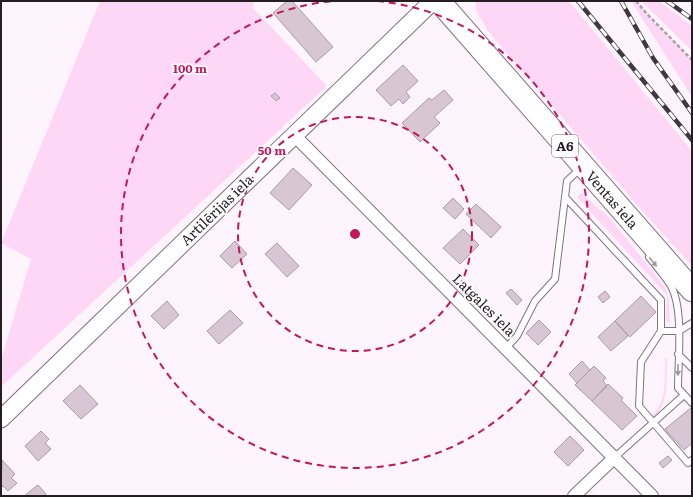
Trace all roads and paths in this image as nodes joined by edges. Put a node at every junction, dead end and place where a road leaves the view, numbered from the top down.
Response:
1 (433, 1) edge
2 (439, 1) edge
3 (636, 1) edge
4 (692, 60) edge
5 (295, 136) junction
6 (582, 167) junction
7 (565, 197) junction
8 (626, 217) junction
9 (641, 243) dead end
10 (645, 250) dead end
11 (692, 290) edge
12 (692, 323) edge
13 (661, 331) junction
14 (679, 331) junction
15 (506, 348) junction
16 (678, 354) junction
17 (692, 368) edge
18 (684, 395) junction
19 (692, 403) edge
20 (1, 419) edge
21 (653, 424) junction
22 (615, 458) junction
23 (692, 460) edge
24 (574, 496) edge
25 (652, 496) edge

1 - 5 street, Artilērijas iela
2 - 6 highway, Ventas iela / A6
3 - 4 path
5 - 15 street, Latgales iela
5 - 20 street, Artilērijas iela
6 - 7 lane
6 - 8 highway, Ventas iela / A6
7 - 13 lane
7 - 15 lane
8 - 9 lane
8 - 11 highway, Ventas iela / A6
10 -> 14 lane
12 - 14 lane
13 - 14 lane
13 - 21 lane
14 - 16 lane
15 - 22 street, Latgales iela
16 - 17 lane
16 -> 18 lane
18 - 19 lane
18 - 21 lane
21 - 22 lane
21 - 23 lane
22 - 24 street
22 - 25 street, Latgales iela

